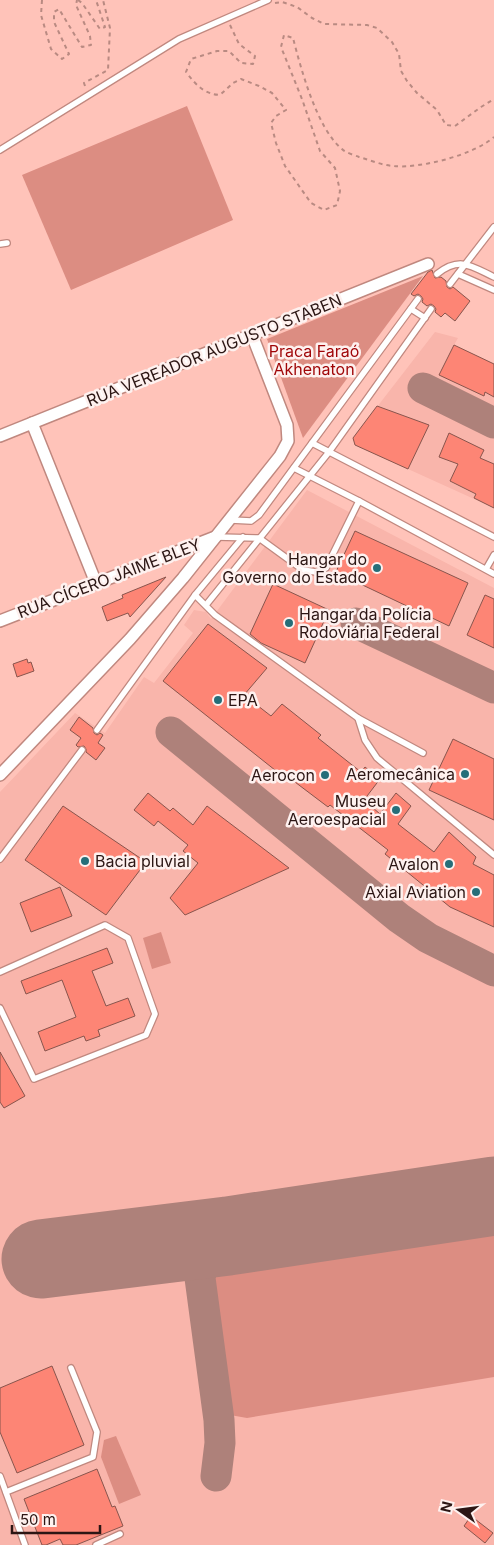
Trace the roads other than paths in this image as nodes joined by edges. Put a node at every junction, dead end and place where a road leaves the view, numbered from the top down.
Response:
1 (265, 1) edge
2 (0, 150) edge
3 (494, 226) edge
4 (7, 243) dead end
5 (0, 244) edge
6 (466, 263) junction
7 (428, 264) dead end
8 (437, 274) dead end
9 (458, 274) junction
10 (494, 276) edge
11 (450, 284) dead end
12 (494, 290) edge
13 (418, 299) dead end
14 (411, 309) junction
15 (431, 309) dead end
16 (425, 318) junction
17 (252, 335) junction
18 (32, 423) junction
19 (0, 436) edge
20 (312, 443) junction
21 (329, 452) junction
22 (294, 468) junction
23 (310, 476) junction
24 (359, 501) junction
25 (231, 520) junction
26 (217, 536) junction
27 (242, 537) junction
28 (494, 537) edge
29 (259, 538) junction
30 (494, 555) edge
31 (486, 569) junction
32 (494, 574) edge
33 (96, 582) junction
34 (195, 595) junction
35 (206, 605) junction
36 (0, 620) edge
37 (358, 718) junction
38 (97, 730) dead end
39 (82, 750) dead end
40 (423, 753) dead end
41 (0, 775) edge
42 (494, 855) edge
43 (0, 859) edge
44 (0, 972) edge
45 (0, 1008) edge
46 (71, 1368) dead end
47 (0, 1476) edge
48 (6, 1492) junction
49 (120, 1534) dead end
50 (26, 1545) edge
51 (96, 1545) edge

1 - 2 lane
3 - 6 lane
4 - 5 lane
6 - 8 lane
6 - 9 lane
6 - 10 lane
7 - 17 street, RUA VEREADOR AUGUSTO STABEN
9 - 11 lane
9 - 12 lane
13 - 14 lane
14 - 16 lane
14 - 20 lane
15 - 16 lane
16 - 21 lane
17 - 18 street, RUA VEREADOR AUGUSTO STABEN
17 - 25 street
18 - 19 street, RUA VEREADOR AUGUSTO STABEN
18 - 33 street
20 - 21 lane
20 - 22 lane
21 - 23 lane
21 - 28 lane
22 - 23 lane
22 - 25 lane
23 - 24 lane
23 - 29 lane
24 - 29 lane
24 - 31 lane
25 - 26 street
26 - 27 lane
26 - 33 street, RUA CÍCERO JAIME BLEY
26 - 41 street
27 - 29 lane
27 - 34 lane
29 - 35 lane
30 - 31 lane
31 - 32 lane
33 - 36 street, RUA CÍCERO JAIME BLEY
34 - 35 lane
34 - 38 lane
35 - 37 lane
37 - 40 lane
37 - 42 lane
39 - 43 lane
44 - 45 lane
46 - 48 lane
47 - 48 lane
48 - 50 lane
49 - 51 lane

